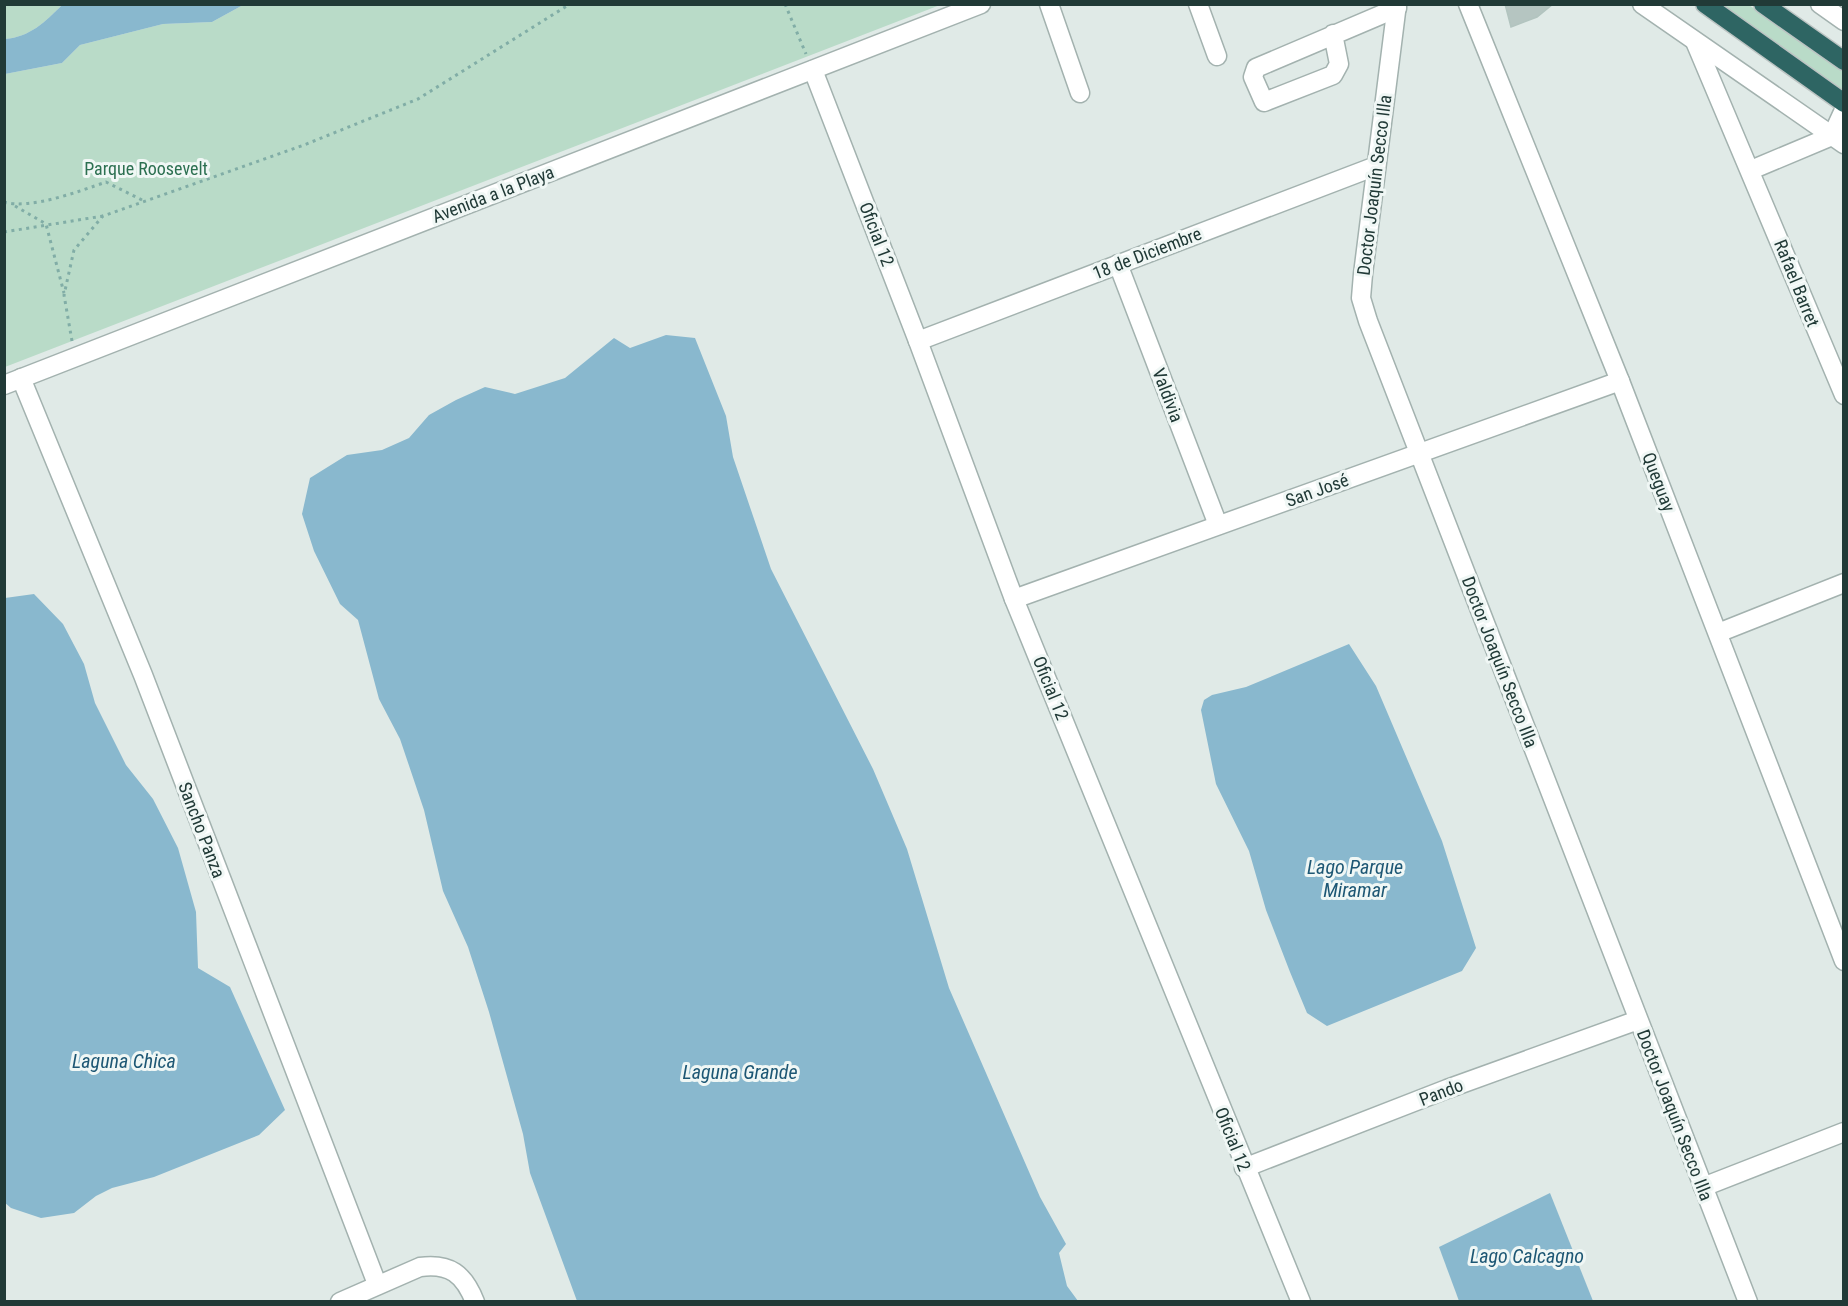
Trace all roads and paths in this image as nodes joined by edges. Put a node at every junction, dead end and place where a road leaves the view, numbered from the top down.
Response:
1 (570, 4) edge
2 (784, 4) edge
3 (981, 4) edge
4 (1049, 4) edge
5 (1198, 4) edge
6 (1468, 4) edge
7 (1642, 4) edge
8 (1705, 4) edge
9 (1763, 4) edge
10 (1820, 4) edge
11 (1397, 6) edge
12 (1844, 21) edge
13 (1333, 34) junction
14 (1696, 44) junction
15 (1217, 56) dead end
16 (1844, 61) edge
17 (813, 70) junction
18 (1080, 93) dead end
19 (1844, 103) edge
20 (1844, 110) edge
21 (1838, 140) edge
22 (1376, 166) junction
23 (1751, 170) junction
24 (144, 201) junction
25 (4, 204) edge
26 (14, 205) junction
27 (103, 216) junction
28 (46, 224) junction
29 (4, 232) edge
30 (1118, 264) junction
31 (64, 295) junction
32 (918, 341) junction
33 (75, 357) junction
34 (1620, 381) junction
35 (13, 382) edge
36 (1844, 395) edge
37 (1419, 454) junction
38 (1218, 525) junction
39 (1844, 582) edge
40 (1014, 599) junction
41 (1718, 633) junction
42 (1844, 961) edge
43 (1638, 1020) junction
44 (1844, 1131) edge
45 (1244, 1168) junction
46 (1703, 1187) junction
47 (377, 1284) junction
48 (340, 1302) edge
49 (475, 1302) edge
50 (1301, 1302) edge
51 (1748, 1302) edge

1 - 24 path
2 - 17 path
3 - 17 street, Avenida a la Playa
4 - 18 street
5 - 15 street
6 - 34 street, Queguay
7 - 14 street
8 - 19 highway
9 - 16 highway
10 - 12 street
11 - 13 street
11 - 22 street, Doctor Joaquín Secco Illa
13 - 13 street
14 - 21 street
14 - 23 street, Rafael Barret
17 - 32 street, Oficial 12
17 - 33 street, Avenida a la Playa
20 - 21 street
21 - 23 street
22 - 30 street, 18 de Diciembre
22 - 37 street, Doctor Joaquín Secco Illa
23 - 36 street, Rafael Barret
24 - 26 path
24 - 27 path
25 - 26 path
26 - 28 path
27 - 28 path
27 - 31 path
28 - 29 path
28 - 31 path
30 - 32 street, 18 de Diciembre
30 - 38 street, Valdivia
31 - 33 path
32 - 40 street, Oficial 12
33 - 35 street, Avenida a la Playa
34 - 37 street, San José
34 - 41 street, Queguay
35 - 47 street, Sancho Panza
37 - 38 street, San José
37 - 43 street, Doctor Joaquín Secco Illa
38 - 40 street, San José
39 - 41 street
40 - 45 street, Oficial 12
41 - 42 street, Queguay
43 - 45 street, Pando
43 - 46 street, Doctor Joaquín Secco Illa
44 - 46 street
45 - 50 street, Oficial 12
46 - 51 street, Doctor Joaquín Secco Illa
47 - 48 street
47 - 49 street

